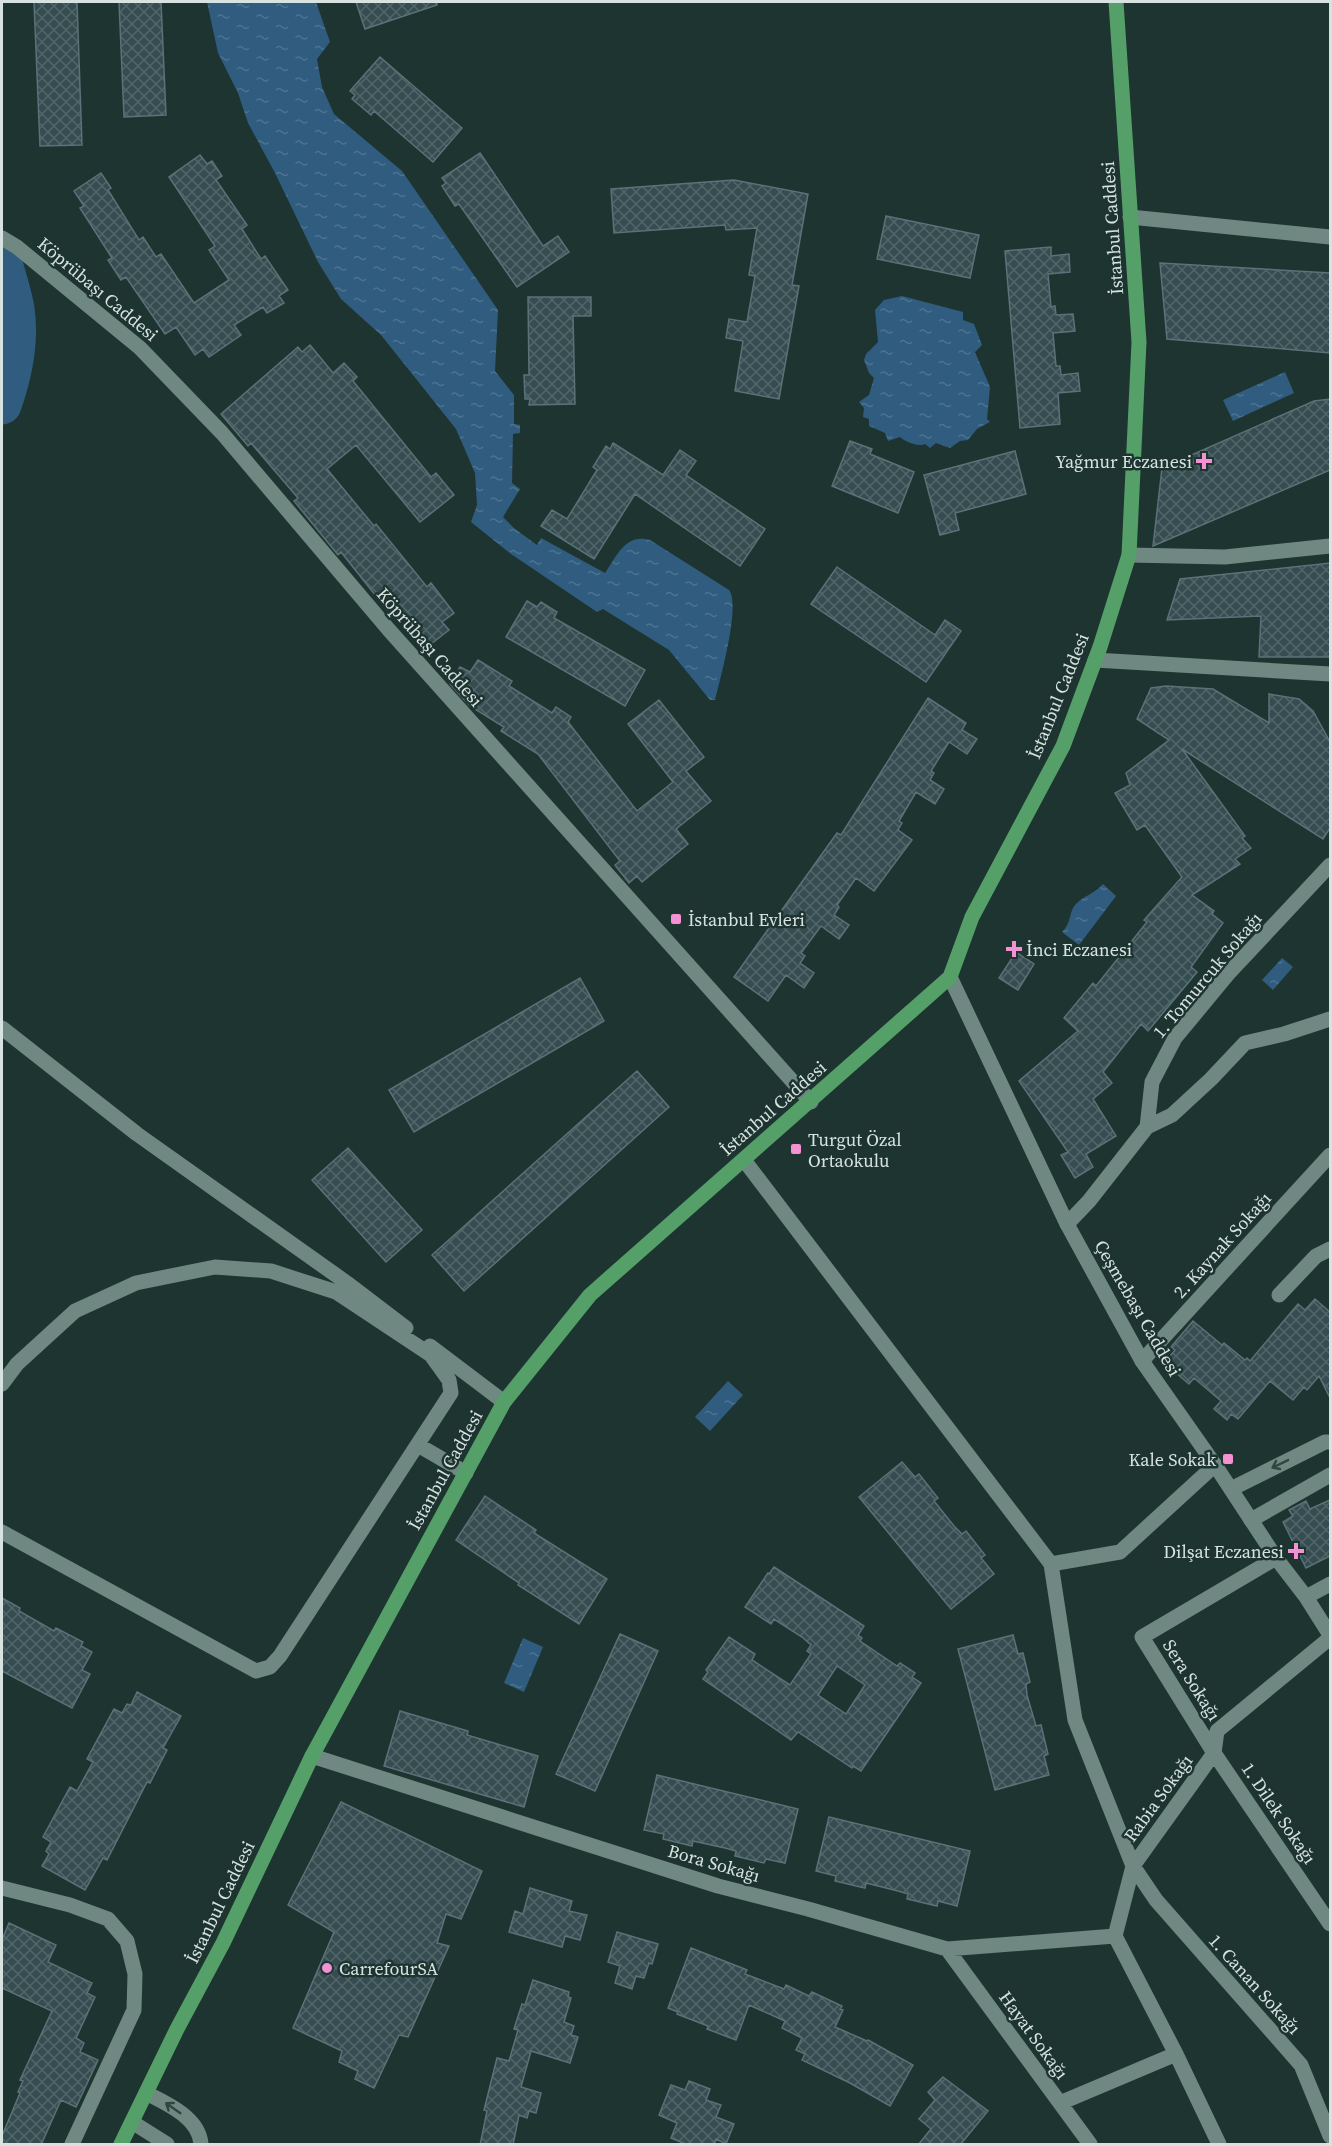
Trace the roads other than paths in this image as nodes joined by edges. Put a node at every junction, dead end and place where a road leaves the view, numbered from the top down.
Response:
1 (1116, 2) edge
2 (1130, 217) junction
3 (1330, 237) edge
4 (2, 238) edge
5 (1330, 546) edge
6 (1129, 555) junction
7 (1095, 660) junction
8 (1330, 674) edge
9 (1330, 865) edge
10 (950, 977) junction
11 (1330, 1019) edge
12 (2, 1028) edge
13 (811, 1102) junction
14 (1147, 1127) junction
15 (1330, 1155) edge
16 (744, 1160) junction
17 (1067, 1224) junction
18 (1330, 1249) edge
19 (1279, 1295) dead end
20 (1142, 1361) junction
21 (2, 1384) edge
22 (504, 1402) junction
23 (1330, 1442) edge
24 (418, 1445) junction
25 (1215, 1465) junction
26 (466, 1473) junction
27 (1330, 1475) edge
28 (1231, 1489) junction
29 (1251, 1520) junction
30 (2, 1532) edge
31 (1276, 1558) junction
32 (1051, 1563) junction
33 (1330, 1584) edge
34 (1306, 1597) junction
35 (1330, 1636) edge
36 (1214, 1753) junction
37 (312, 1756) junction
38 (1133, 1866) junction
39 (2, 1888) edge
40 (1330, 1924) edge
41 (1115, 1936) junction
42 (946, 1949) junction
43 (1176, 2055) junction
44 (146, 2093) junction
45 (1060, 2103) junction
46 (132, 2122) junction
47 (1330, 2136) edge
48 (72, 2145) edge
49 (121, 2145) edge
50 (167, 2145) edge
51 (201, 2145) edge
52 (1090, 2145) edge
53 (1219, 2145) edge

1 - 2 main road, İstanbul Caddesi
2 - 3 street
2 - 6 main road, İstanbul Caddesi
4 - 13 street, Köprübaşı Caddesi
5 - 6 street
6 - 7 main road, İstanbul Caddesi
7 - 8 street
7 - 10 main road, İstanbul Caddesi
9 - 14 street, 1. Tomurcuk Sokağı
10 - 13 main road, İstanbul Caddesi
10 - 17 street, Çeşmebaşı Caddesi
11 - 14 street
12 - 22 street
13 - 16 main road, İstanbul Caddesi
14 - 17 street
15 - 20 street, 2. Kaynak Sokağı
16 - 22 main road, İstanbul Caddesi
16 - 32 street
17 - 20 street, Çeşmebaşı Caddesi
18 - 19 street
20 - 25 street, Çeşmebaşı Caddesi
21 - 24 street
22 - 26 main road, İstanbul Caddesi
23 -> 28 street
24 - 26 street
24 - 30 street
25 - 28 street, Çeşmebaşı Caddesi
25 - 32 street
26 - 37 main road, İstanbul Caddesi
27 - 29 street
28 - 29 street, Çeşmebaşı Caddesi
29 - 31 street, Çeşmebaşı Caddesi
31 - 34 street, Çeşmebaşı Caddesi
31 - 36 street, Sera Sokağı
32 - 38 street, 1. Canan Sokağı
33 - 34 street
34 - 35 street, Çeşmebaşı Caddesi
35 - 36 street, Rabia Sokağı
36 - 38 street, Rabia Sokağı
36 - 40 street, 1. Dilek Sokağı
37 - 42 street, Bora Sokağı
37 - 44 main road, İstanbul Caddesi
38 - 41 street
38 - 47 street, 1. Canan Sokağı
39 - 48 street
41 - 42 street, Bora Sokağı
41 - 43 street
42 - 45 street, Hayat Sokağı
43 - 45 street
43 - 53 street
44 - 46 main road, İstanbul Caddesi
51 -> 44 street
45 - 52 street, Hayat Sokağı
46 - 49 main road, İstanbul Caddesi
46 - 50 street

